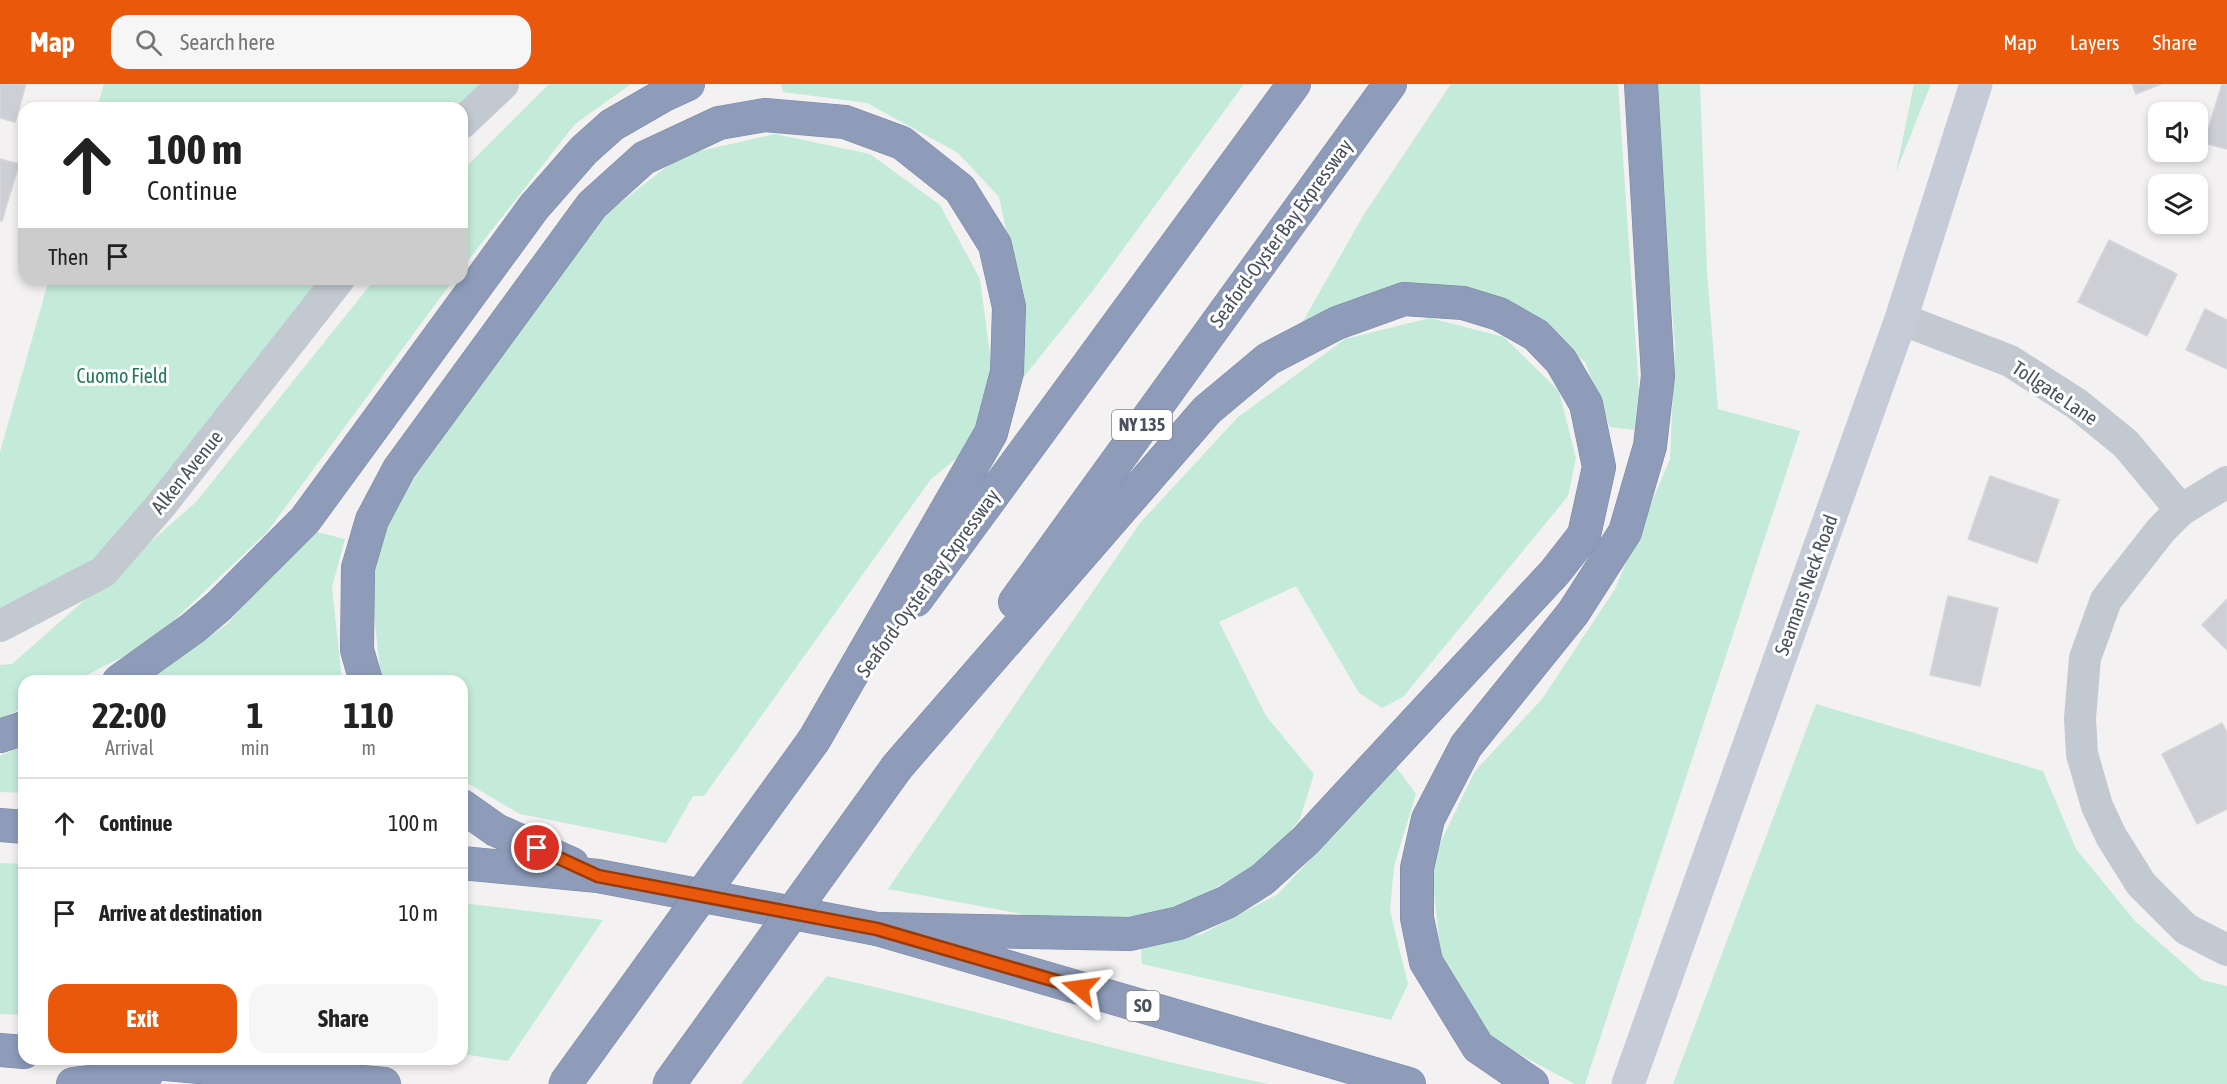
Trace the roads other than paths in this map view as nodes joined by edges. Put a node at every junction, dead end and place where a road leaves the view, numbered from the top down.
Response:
1 (503, 84) edge
2 (688, 84) edge
3 (1294, 84) edge
4 (1390, 84) edge
5 (1641, 84) edge
6 (1976, 84) edge
7 (468, 117) edge
8 (334, 285) edge
9 (1901, 319) junction
10 (2227, 482) edge
11 (2181, 510) junction
12 (0, 626) edge
13 (127, 675) edge
14 (364, 675) edge
15 (18, 730) edge
16 (0, 736) edge
17 (814, 740) junction
18 (897, 767) junction
19 (468, 810) edge
20 (0, 825) edge
21 (18, 826) edge
22 (468, 864) edge
23 (598, 876) junction
24 (877, 929) junction
25 (2227, 950) edge
26 (0, 1050) edge
27 (18, 1052) edge
28 (188, 1065) edge
29 (213, 1067) junction
30 (73, 1084) edge
31 (384, 1084) edge
32 (565, 1084) edge
33 (669, 1084) edge
34 (1409, 1084) edge
35 (1532, 1084) edge
36 (1628, 1084) edge

1 - 7 street
2 - 13 highway
3 - 17 highway, Seaford-Oyster Bay Expressway
4 - 18 highway, Seaford-Oyster Bay Expressway / NY 135
5 - 35 highway
6 - 9 main road, Seamans Neck Road
8 - 12 street, Alken Avenue
9 - 11 street, Tollgate Lane
9 - 36 main road, Seamans Neck Road
10 - 11 street
11 - 25 street
14 - 17 highway
15 - 16 highway
17 - 32 highway, Seaford-Oyster Bay Expressway, bridge
18 - 24 highway
18 - 33 highway, Seaford-Oyster Bay Expressway / NY 135, bridge
19 - 23 highway
20 - 21 highway
22 - 23 highway, SO
23 - 24 highway, SO
24 - 34 highway, SO
26 - 27 highway
28 - 29 highway
29 - 30 highway
29 - 31 highway

